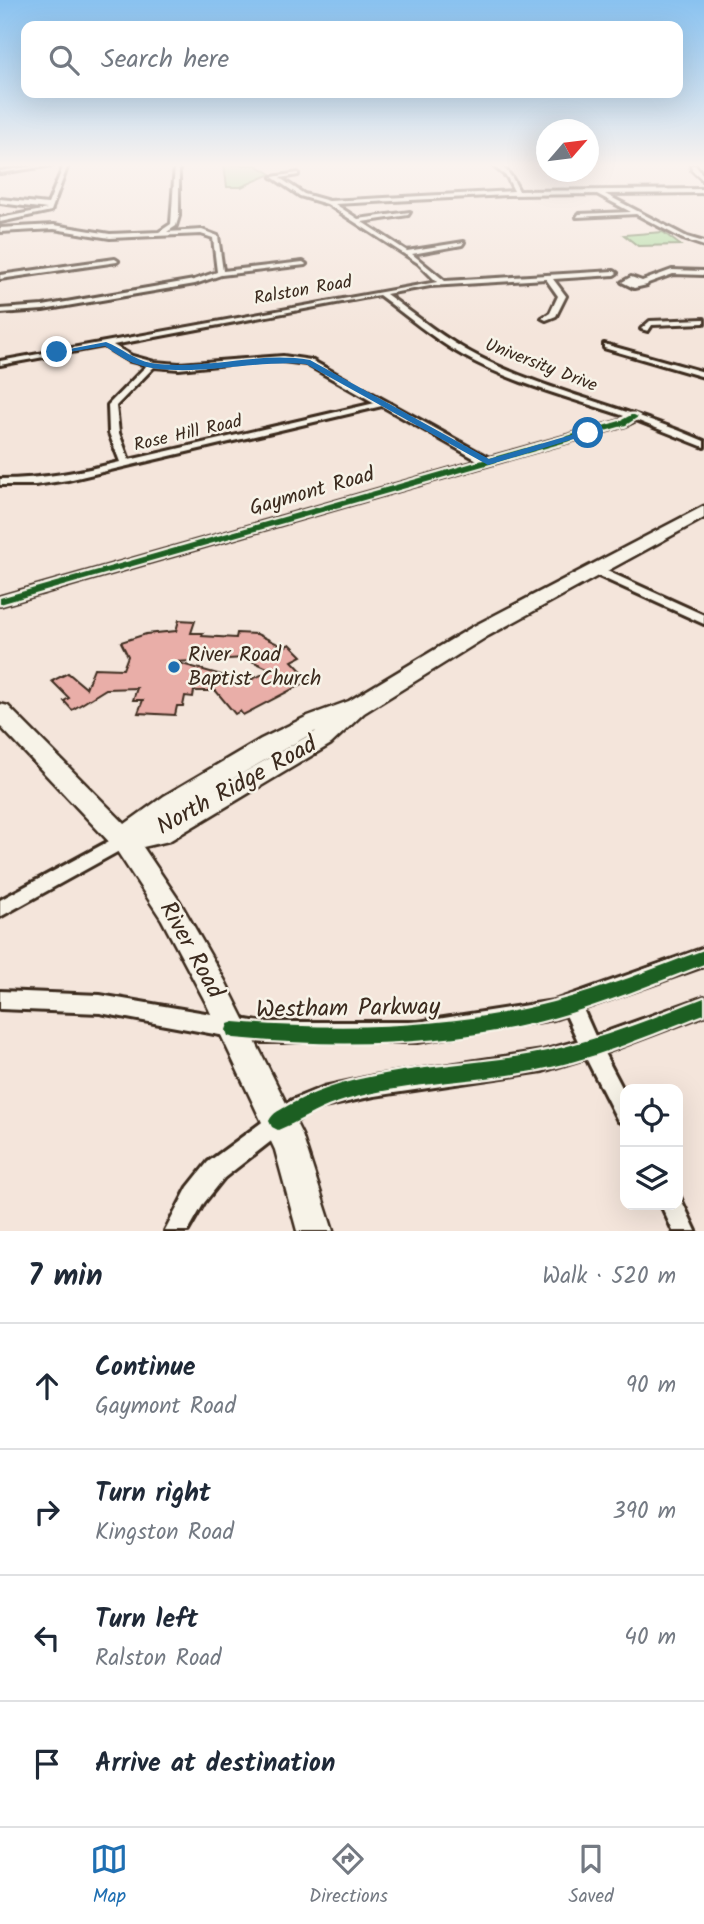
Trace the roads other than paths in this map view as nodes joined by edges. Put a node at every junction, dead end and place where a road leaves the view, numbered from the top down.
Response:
1 (175, 222) edge
2 (358, 222) edge
3 (657, 222) edge
4 (0, 229) edge
5 (159, 233) junction
6 (462, 243) dead end
7 (704, 244) edge
8 (407, 253) junction
9 (115, 261) dead end
10 (303, 264) dead end
11 (220, 272) junction
12 (614, 273) dead end
13 (704, 273) edge
14 (0, 277) edge
15 (548, 277) junction
16 (645, 282) dead end
17 (443, 283) junction
18 (380, 293) junction
19 (0, 311) edge
20 (546, 318) dead end
21 (704, 321) edge
22 (667, 322) junction
23 (645, 329) dead end
24 (662, 332) dead end
25 (106, 344) junction
26 (607, 346) dead end
27 (0, 363) edge
28 (152, 365) junction
29 (704, 375) edge
30 (381, 404) junction
31 (634, 417) junction
32 (704, 444) edge
33 (488, 462) junction
34 (125, 465) junction
35 (0, 482) edge
36 (704, 511) edge
37 (596, 570) junction
38 (0, 601) edge
39 (704, 620) edge
40 (0, 712) edge
41 (124, 840) junction
42 (0, 909) edge
43 (704, 957) edge
44 (0, 1000) edge
45 (570, 1004) junction
46 (704, 1006) edge
47 (234, 1030) junction
48 (589, 1048) junction
49 (620, 1103) edge
50 (278, 1121) junction
51 (674, 1210) edge
52 (176, 1231) edge
53 (315, 1231) edge
54 (685, 1231) edge

1 - 5 street
2 - 8 street
3 - 7 street
4 - 5 street
5 - 11 street
6 - 8 street
8 - 17 street
9 - 14 street
10 - 11 street
11 - 19 street
12 - 15 street, Ralston Road
13 - 16 street
15 - 17 street, Ralston Road
15 - 20 street
17 - 18 street, Ralston Road
18 - 25 street, Ralston Road
18 - 31 street, University Drive
21 - 22 street
22 - 23 street
22 - 24 street
25 - 27 street, Ralston Road
25 - 28 street
26 - 29 street
28 - 30 street
28 - 34 street
30 - 33 street
30 - 34 street, Rose Hill Road
31 - 32 street, University Drive
31 - 33 street, Gaymont Road
33 - 38 street, Gaymont Road
34 - 35 street, Rose Hill Road
36 - 37 main road, North Ridge Road
37 - 39 street
37 - 41 main road, North Ridge Road
40 - 41 main road, River Road
41 - 42 street
41 - 47 main road, River Road
43 - 45 street, Westham Parkway
44 - 47 street
45 - 47 street, Westham Parkway
45 - 48 street
46 - 48 street
47 - 50 main road, River Road
48 - 49 street
48 - 50 street
50 - 52 street
50 - 53 main road, River Road
51 - 54 street

